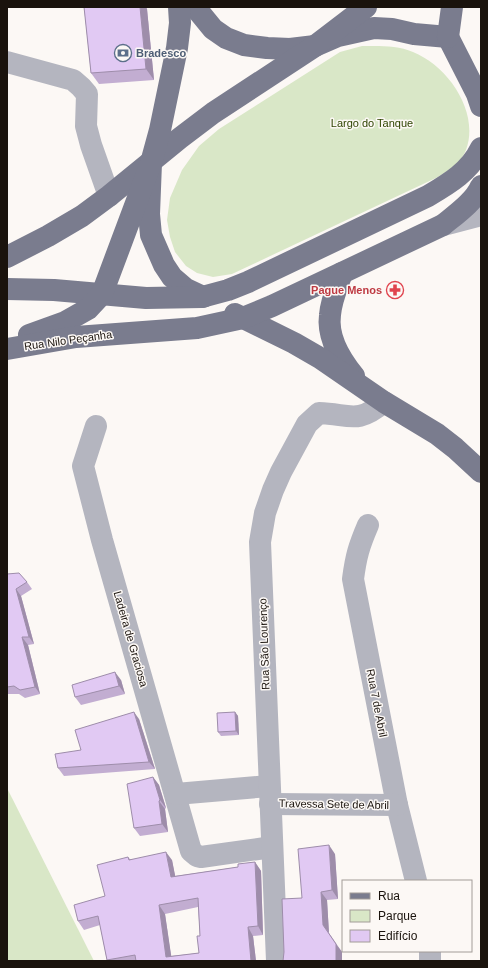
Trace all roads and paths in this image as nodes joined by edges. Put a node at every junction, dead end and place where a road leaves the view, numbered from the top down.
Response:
1 (179, 7) edge
2 (195, 7) edge
3 (366, 7) edge
4 (452, 7) edge
5 (448, 37) junction
6 (315, 46) junction
7 (7, 62) edge
8 (481, 83) edge
9 (481, 106) edge
10 (481, 148) edge
11 (151, 162) junction
12 (481, 186) edge
13 (109, 196) junction
14 (481, 205) edge
15 (481, 215) edge
16 (443, 225) junction
17 (7, 257) edge
18 (342, 273) junction
19 (7, 289) edge
20 (102, 294) junction
21 (202, 297) junction
22 (243, 318) junction
23 (329, 326) junction
24 (7, 343) edge
25 (294, 343) junction
26 (7, 349) edge
27 (364, 388) junction
28 (384, 402) junction
29 (96, 426) dead end
30 (481, 472) edge
31 (368, 525) dead end
32 (176, 794) junction
33 (270, 795) junction
34 (397, 805) junction
35 (272, 847) junction
36 (416, 880) edge
37 (277, 961) edge

1 - 11 main road
2 - 6 main road
3 - 6 main road
4 - 5 main road
5 - 6 main road
5 - 8 street
5 - 9 main road
6 - 11 main road
7 - 13 street
10 - 21 main road
11 - 13 main road
11 - 20 main road
11 - 21 main road
12 - 16 main road
13 - 17 main road
14 - 16 street
15 - 16 street
16 - 18 main road
18 - 22 main road
18 - 23 main road
19 - 20 main road
20 - 21 main road
20 - 24 main road, Rua Nilo Peçanha
21 - 22 main road
22 - 25 main road
22 - 26 main road, Rua Nilo Peçanha
23 - 25 main road
23 - 27 main road
25 - 27 main road
27 - 28 main road
28 - 30 main road
28 - 33 street, Rua São Lourenço
29 - 32 street, Ladeira de Graciosa
31 - 34 street, Rua 7 de Abril
32 - 33 street, Travessa Sete de Abril
32 - 35 street, Ladeira de Graciosa
33 - 34 street, Travessa Sete de Abril
33 - 35 street, Rua São Lourenço
34 - 36 street, Rua 7 de Abril
35 - 37 street, Rua São Lourenço

